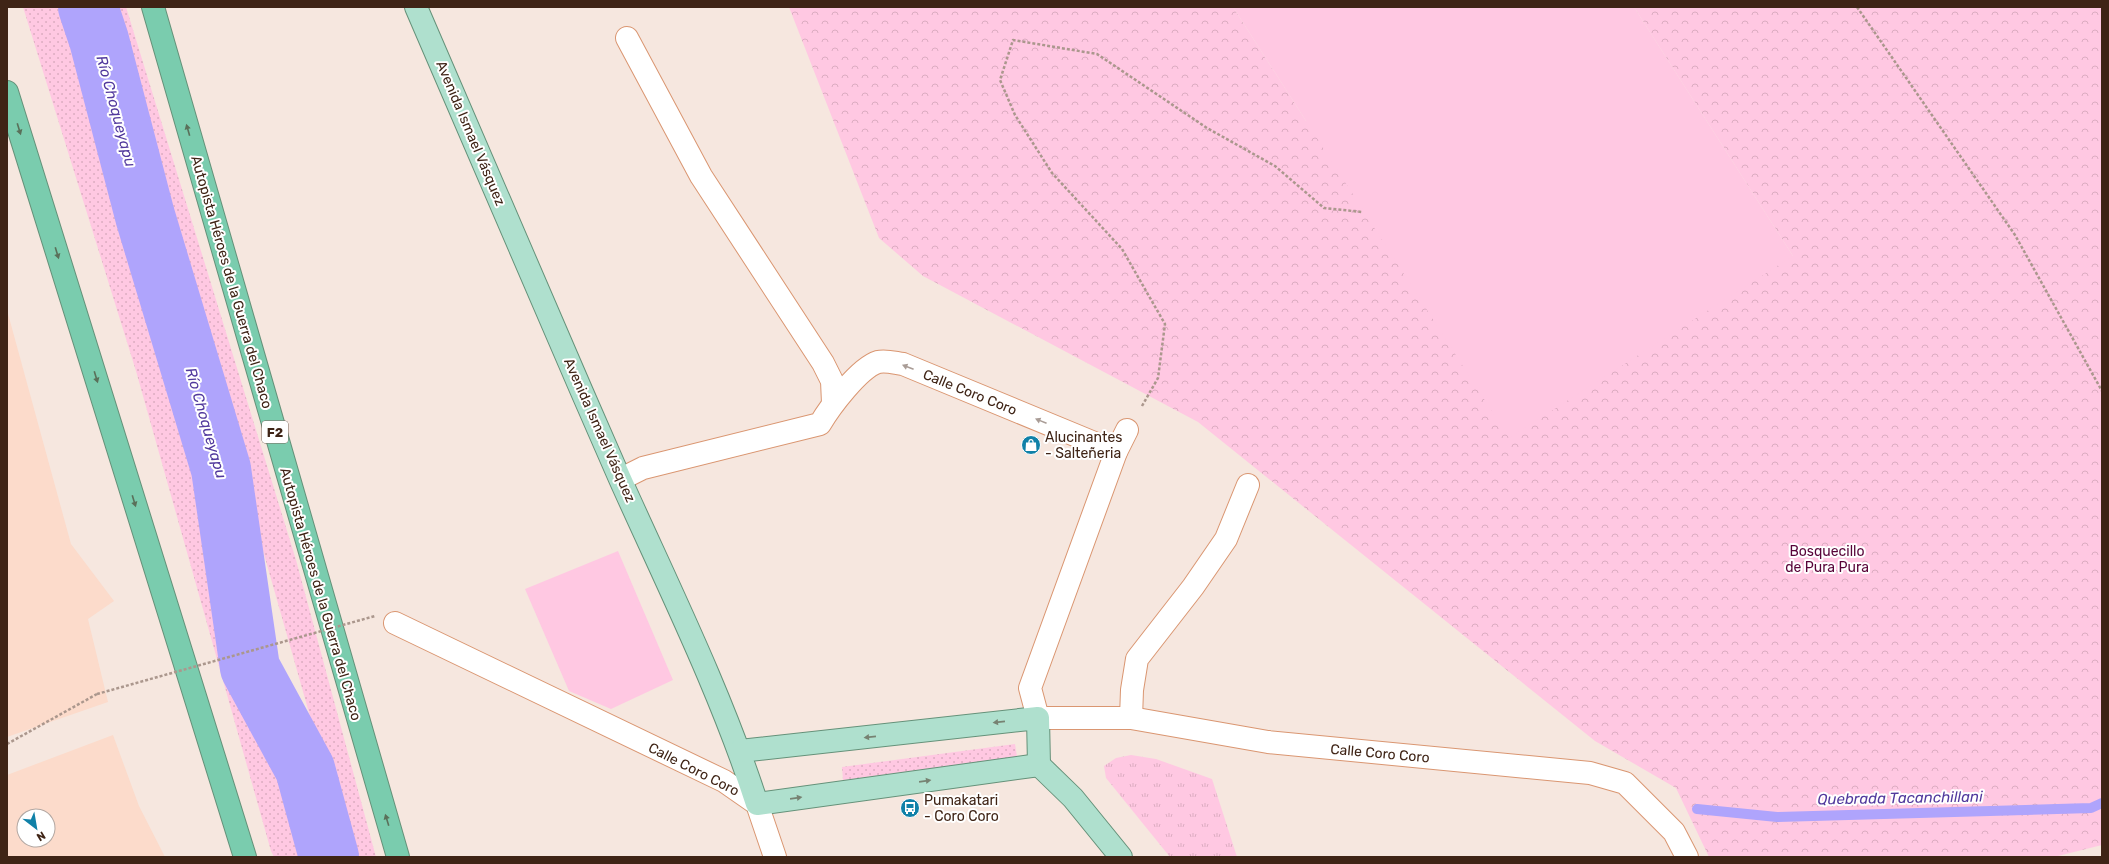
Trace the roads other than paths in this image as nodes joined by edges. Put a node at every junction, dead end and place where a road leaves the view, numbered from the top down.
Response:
1 (153, 7) edge
2 (416, 7) edge
3 (627, 38) dead end
4 (7, 92) edge
5 (833, 403) junction
6 (1127, 430) road end
7 (1116, 452) junction
8 (621, 479) junction
9 (1248, 485) dead end
10 (385, 620) road end
11 (1038, 718) junction
12 (1131, 718) junction
13 (740, 751) junction
14 (1039, 765) junction
15 (758, 804) junction
16 (245, 857) edge
17 (398, 857) edge
18 (775, 857) edge
19 (1121, 857) edge
20 (1687, 857) edge

17 -> 1 highway, Autopista Héroes de la Guerra del Chaco / F2
2 - 8 main road, Avenida Ismael Vásquez
3 - 5 street
4 -> 16 highway
7 -> 5 street, Calle Coro Coro
5 - 8 street, Calle Coro Coro
6 - 7 street
7 - 11 street
8 - 13 main road, Avenida Ismael Vásquez
9 - 12 street
10 - 15 street, Calle Coro Coro
11 - 12 street, Calle Coro Coro
11 -> 13 main road, Calle Coro Coro
11 - 14 main road
12 - 20 street, Calle Coro Coro
13 - 15 main road, Avenida Ismael Vásquez
15 -> 14 main road
14 - 19 main road
15 - 18 street, Avenida Ismael Vásquez

